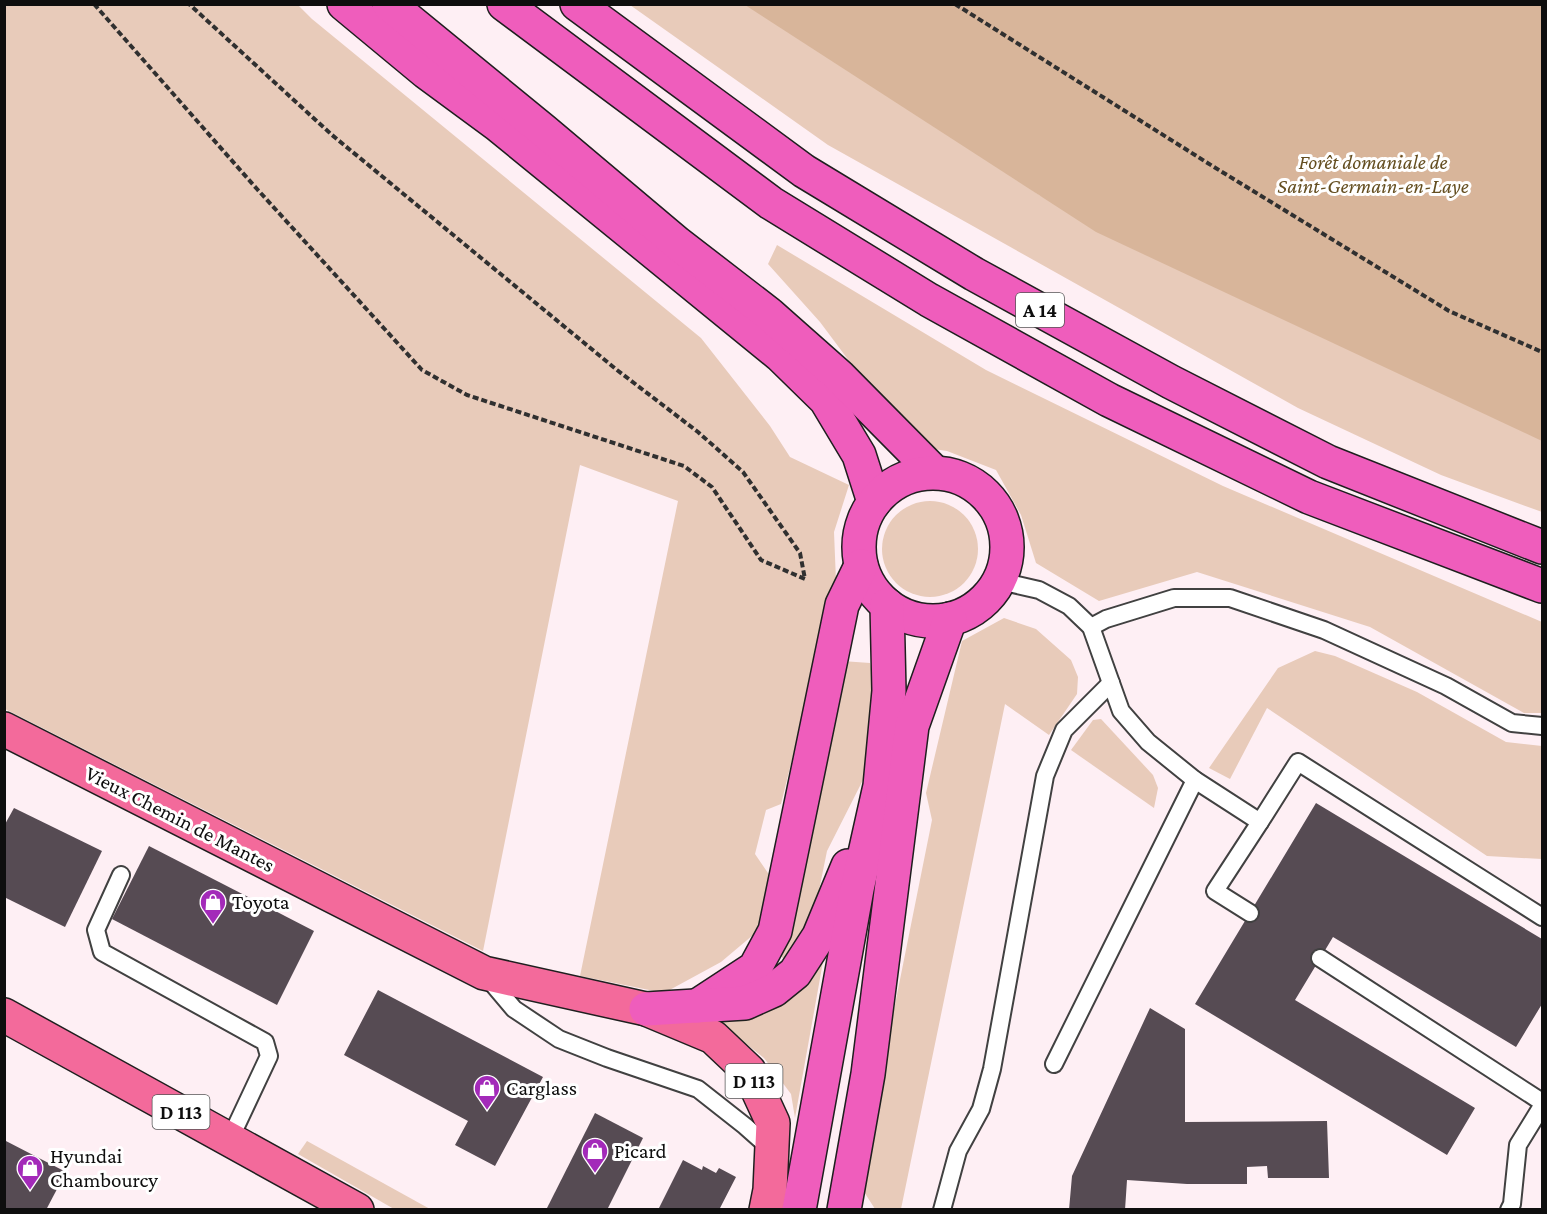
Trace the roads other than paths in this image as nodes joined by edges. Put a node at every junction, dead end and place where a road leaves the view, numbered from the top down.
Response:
1 (344, 4) edge
2 (389, 4) edge
3 (504, 4) edge
4 (577, 4) edge
5 (934, 472) junction
6 (874, 502) junction
7 (1542, 547) edge
8 (861, 566) junction
9 (1000, 581) junction
10 (1542, 586) edge
11 (887, 605) junction
12 (950, 619) junction
13 (1090, 627) junction
14 (1111, 682) junction
15 (912, 726) junction
16 (1542, 726) edge
17 (4, 729) edge
18 (1195, 780) junction
19 (875, 805) junction
20 (1260, 822) junction
21 (121, 874) dead end
22 (1250, 913) dead end
23 (1542, 917) edge
24 (1320, 958) dead end
25 (484, 973) junction
26 (697, 1006) junction
27 (646, 1010) junction
28 (4, 1015) edge
29 (1054, 1064) dead end
30 (1542, 1104) edge
31 (230, 1139) junction
32 (772, 1151) junction
33 (357, 1209) edge
34 (766, 1209) edge
35 (798, 1209) edge
36 (818, 1209) edge
37 (844, 1209) edge
38 (942, 1209) edge
39 (1509, 1209) edge

1 - 6 highway
2 - 5 highway
3 - 10 highway, A 14
4 - 7 highway, A 14
5 - 6 highway
5 - 9 highway
6 - 8 highway
8 - 11 highway
8 - 26 highway
9 - 12 highway
9 - 13 lane
11 - 12 highway
11 - 19 highway
12 - 15 highway
13 - 14 lane
13 - 16 lane
14 - 18 lane
14 - 38 lane
15 - 36 highway
15 - 37 highway
17 - 25 main road, Vieux Chemin de Mantes / D 113
18 - 20 lane
18 - 29 lane
19 - 26 highway
19 - 35 highway
20 - 22 lane
20 - 23 lane
21 - 31 lane
24 - 30 lane
25 - 27 main road, Vieux Chemin de Mantes / D 113
25 - 32 lane
26 - 27 highway
27 - 32 main road, Vieux Chemin de Mantes / D 113
28 - 31 main road, D 113
30 - 39 lane
31 - 33 main road, D 113
32 - 34 main road, Vieux Chemin de Mantes / D 113

